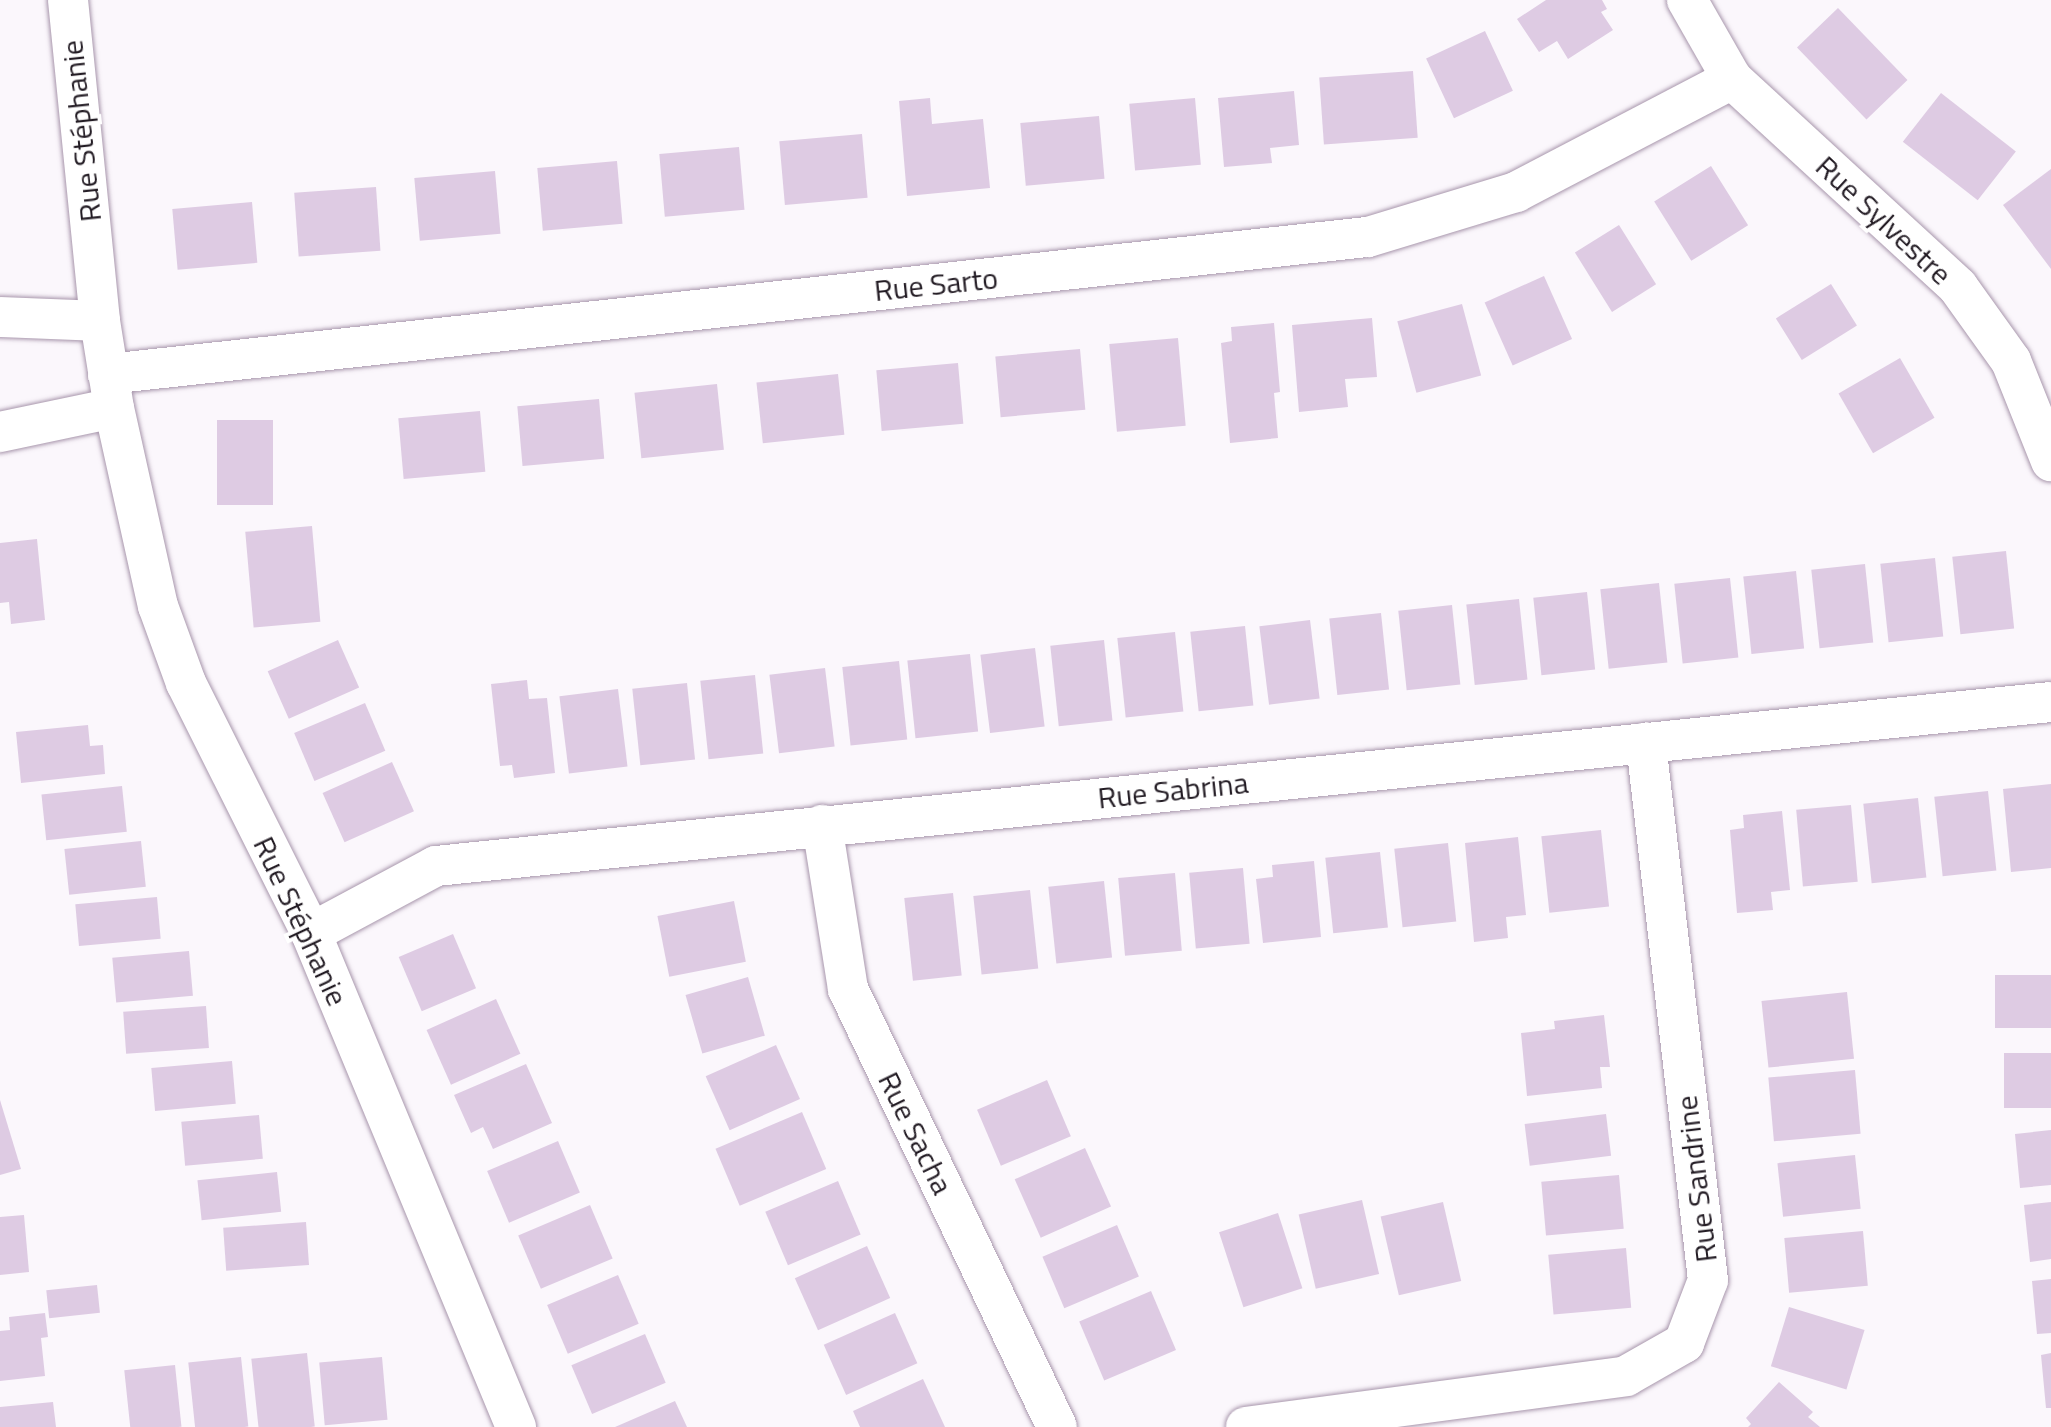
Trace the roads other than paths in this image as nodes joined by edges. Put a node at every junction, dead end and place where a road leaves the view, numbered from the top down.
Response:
1 (68, 0) edge
2 (1686, 0) edge
3 (1732, 79) junction
4 (0, 317) edge
5 (100, 321) junction
6 (111, 391) junction
7 (0, 432) edge
8 (2051, 461) edge
9 (2051, 702) edge
10 (1646, 743) junction
11 (822, 825) junction
12 (311, 934) junction
13 (516, 1427) edge
14 (1057, 1427) edge
15 (1246, 1427) edge

1 - 5 street, Rue Stéphanie
2 - 3 street, Rue Sylvestre
3 - 6 street, Rue Sarto
3 - 8 street, Rue Sylvestre
4 - 5 street
5 - 6 street, Rue Stéphanie
6 - 7 street
6 - 12 street, Rue Stéphanie
9 - 10 street, Rue Sabrina
10 - 11 street, Rue Sabrina
10 - 15 street, Rue Sandrine
11 - 12 street, Rue Sabrina
11 - 14 street, Rue Sacha
12 - 13 street, Rue Stéphanie

